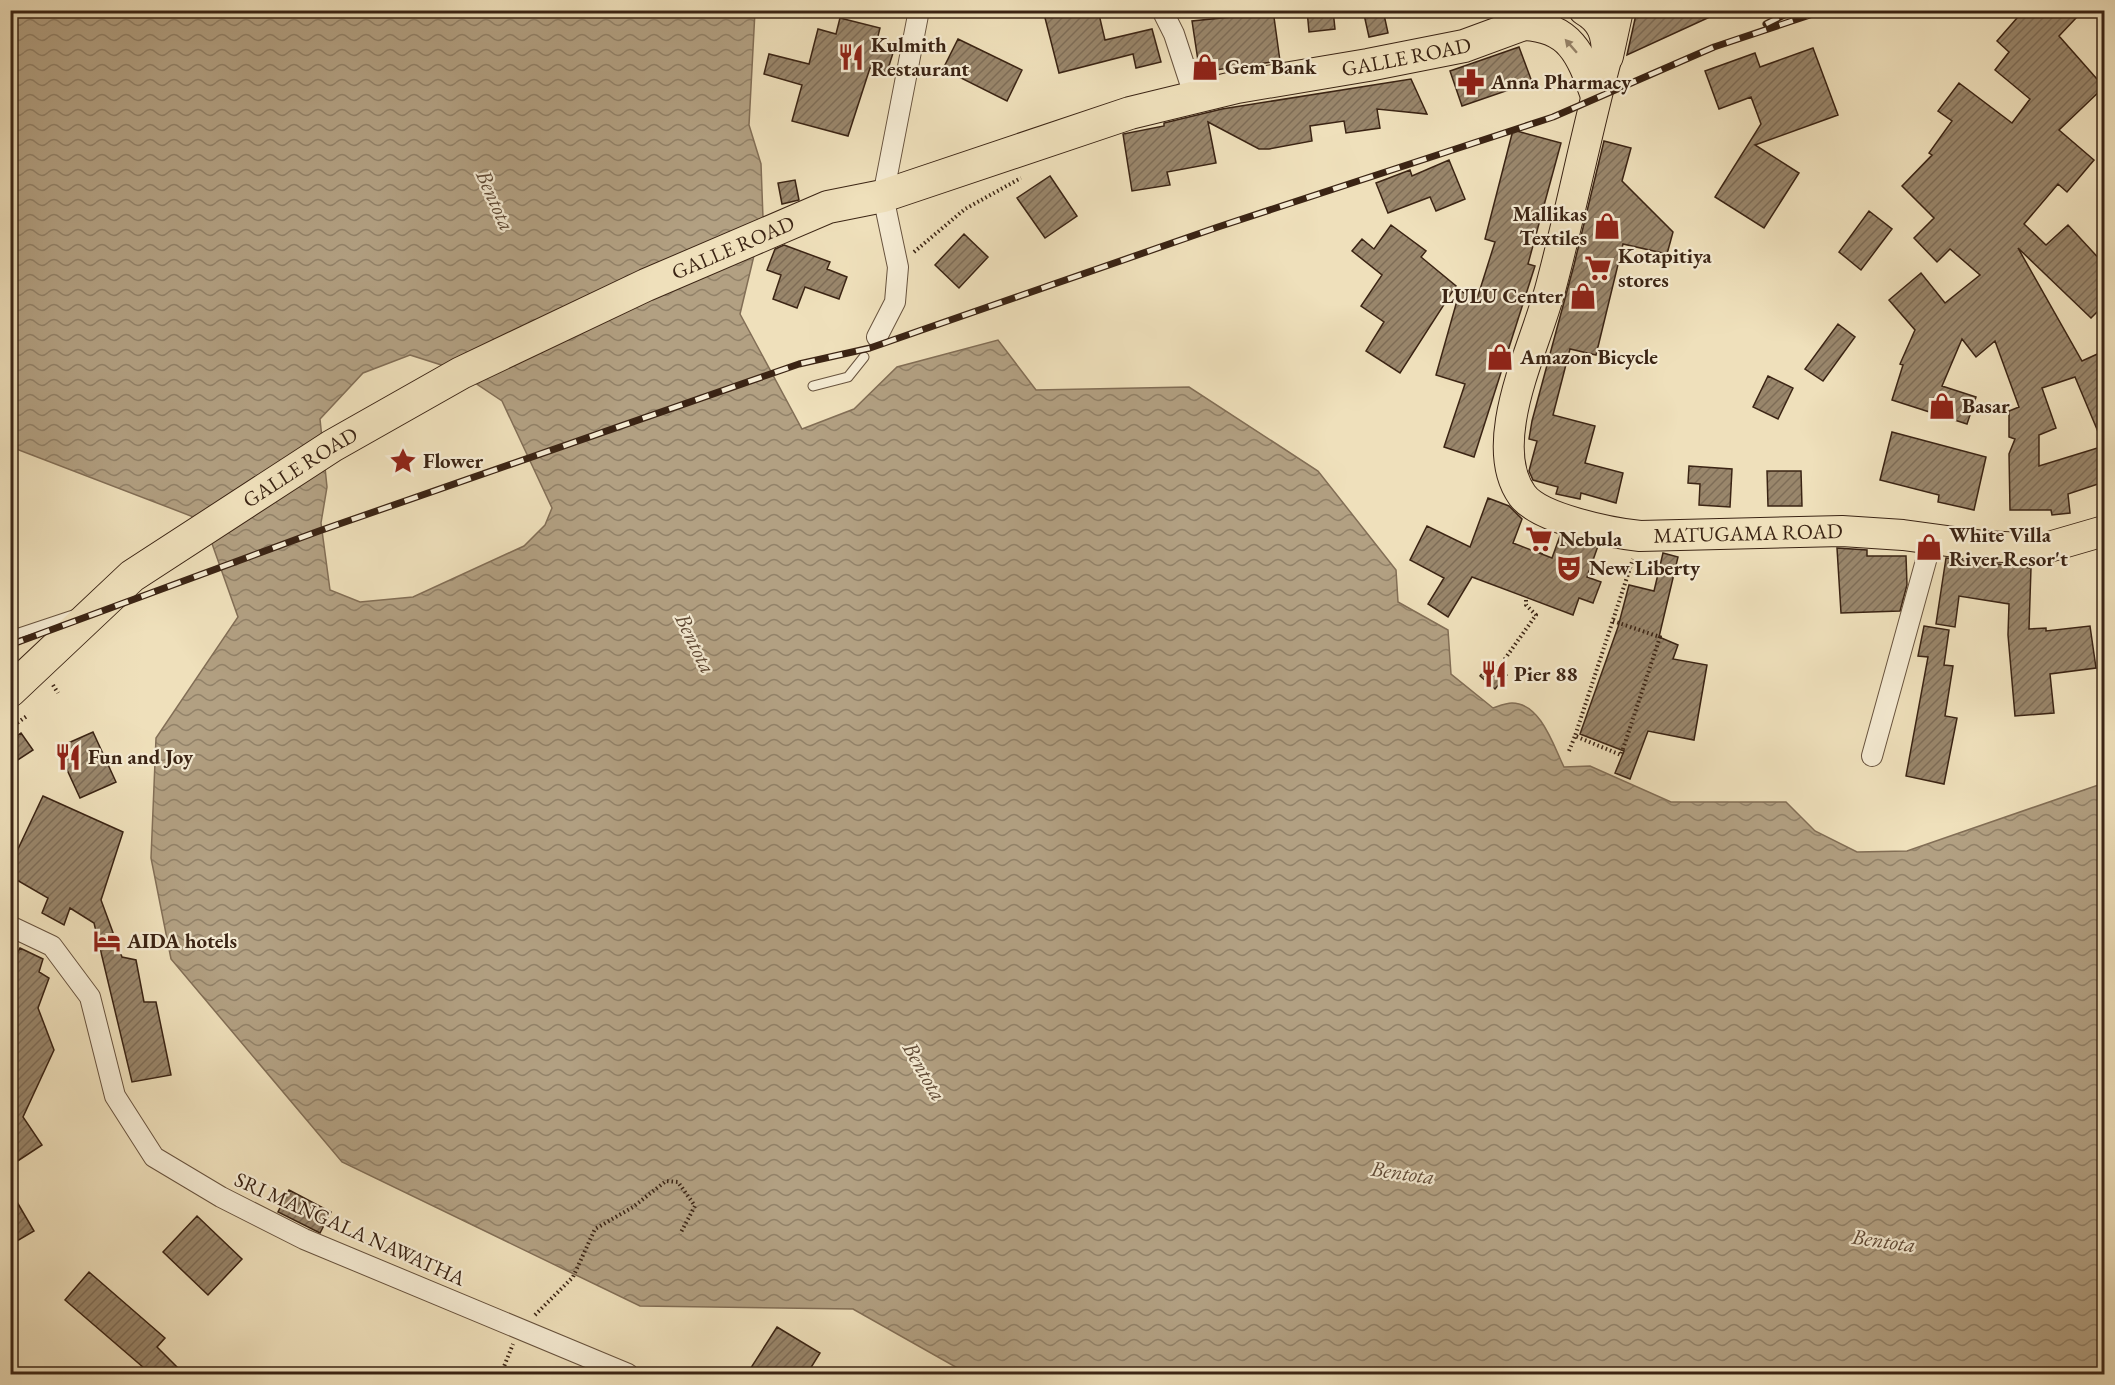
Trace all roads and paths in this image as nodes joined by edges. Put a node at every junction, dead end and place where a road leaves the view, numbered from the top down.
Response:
1 (919, 10) edge
2 (1162, 10) edge
3 (1584, 10) edge
4 (1617, 10) edge
5 (1534, 18) edge
6 (1607, 56) junction
7 (1194, 96) junction
8 (1596, 96) junction
9 (1023, 177) dead end
10 (883, 196) junction
11 (898, 267) junction
12 (877, 337) dead end
13 (864, 357) dead end
14 (813, 386) dead end
15 (2104, 531) edge
16 (1640, 536) junction
17 (1932, 539) junction
18 (132, 576) junction
19 (1526, 597) dead end
20 (1613, 621) junction
21 (10, 636) edge
22 (1502, 663) dead end
23 (19, 704) edge
24 (10, 729) edge
25 (1575, 736) junction
26 (1569, 751) dead end
27 (1872, 756) dead end
28 (10, 926) edge
29 (680, 1234) dead end
30 (573, 1277) dead end
31 (628, 1374) edge

1 - 10 street
2 - 7 street
3 - 6 main road, MATUGAMA ROAD
4 - 6 highway
5 - 7 highway, GALLE ROAD
8 -> 5 main road
6 - 8 main road, MATUGAMA ROAD
7 - 10 highway, GALLE ROAD
8 - 16 main road, MATUGAMA ROAD
9 - 11 path
10 - 11 street
10 - 18 highway, GALLE ROAD
11 - 12 street
13 - 14 lane
15 - 17 main road, MATUGAMA ROAD
16 - 17 main road, MATUGAMA ROAD
16 - 20 path
17 - 27 street
18 - 21 lane
18 - 23 highway, GALLE ROAD
19 - 22 path
20 - 25 path
20 - 25 path
23 - 24 path
25 - 26 path
28 - 31 street, SRI MANGALA NAWATHA
29 - 30 path

